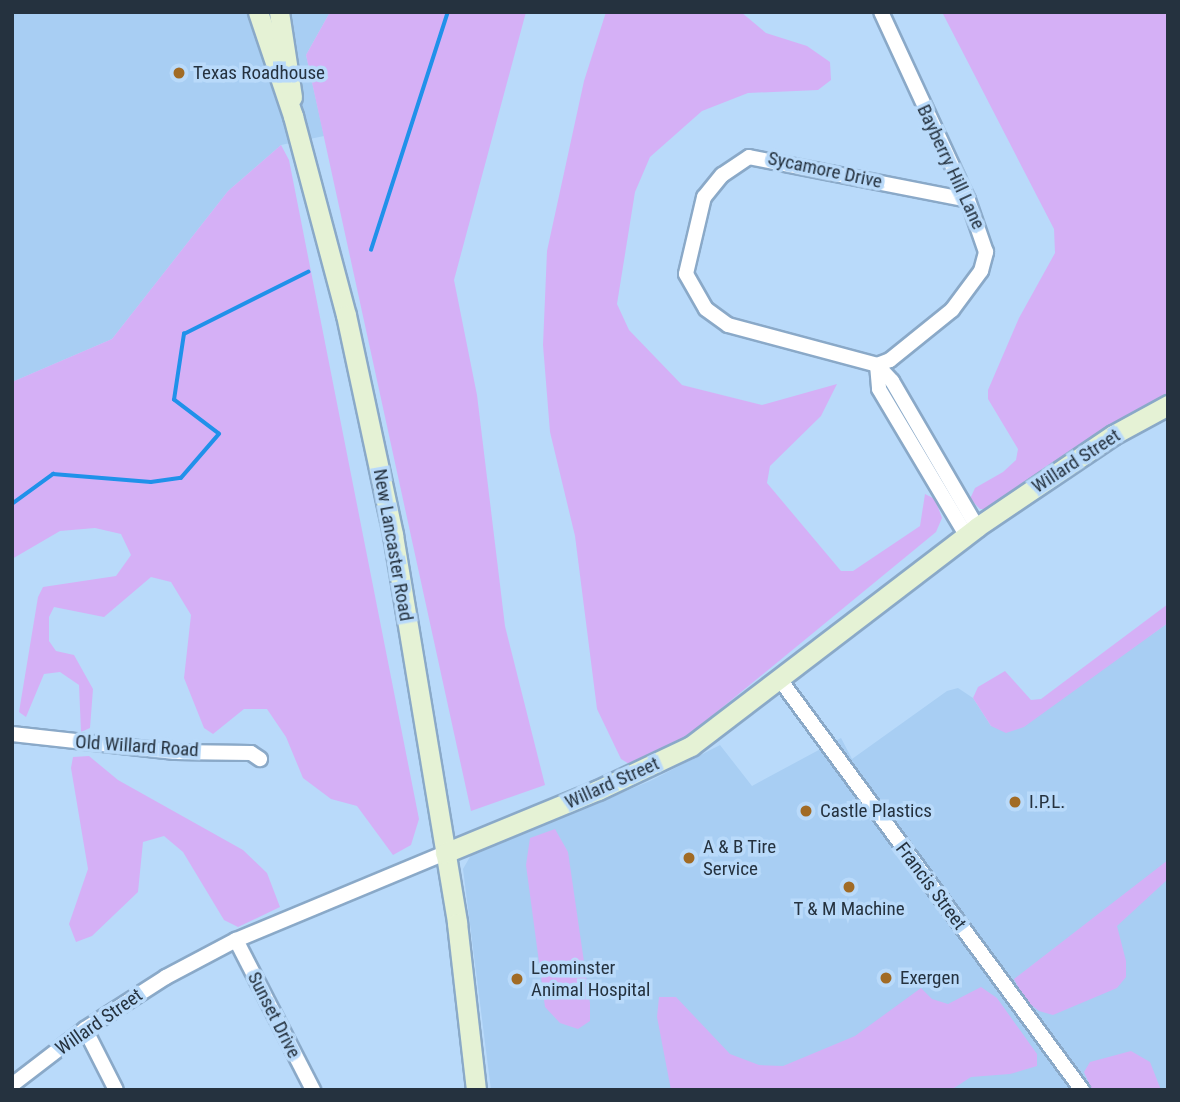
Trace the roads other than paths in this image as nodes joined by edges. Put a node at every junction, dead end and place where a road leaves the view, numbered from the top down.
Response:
1 (258, 12) edge
2 (279, 12) edge
3 (881, 12) edge
4 (293, 116) junction
5 (968, 200) junction
6 (877, 365) junction
7 (1168, 405) edge
8 (972, 531) junction
9 (781, 681) junction
10 (12, 734) edge
11 (260, 759) dead end
12 (445, 853) junction
13 (236, 940) junction
14 (85, 1029) junction
15 (12, 1085) edge
16 (116, 1090) edge
17 (313, 1090) edge
18 (476, 1090) edge
19 (1082, 1090) edge

1 - 4 main road, New Lancaster Road
2 - 4 main road
3 - 5 street, Bayberry Hill Lane
4 - 12 main road, New Lancaster Road
5 - 6 street, Bayberry Hill Lane
5 - 6 street, Sycamore Drive
6 - 8 street
7 - 8 main road, Willard Street
8 - 9 main road, Willard Street
9 - 12 main road, Willard Street
9 - 19 street, Francis Street
10 - 11 street, Old Willard Road
12 - 13 street, Willard Street
12 - 18 main road, New Lancaster Road
13 - 14 street, Willard Street
13 - 17 street, Sunset Drive
14 - 15 street, Willard Street
14 - 16 street

